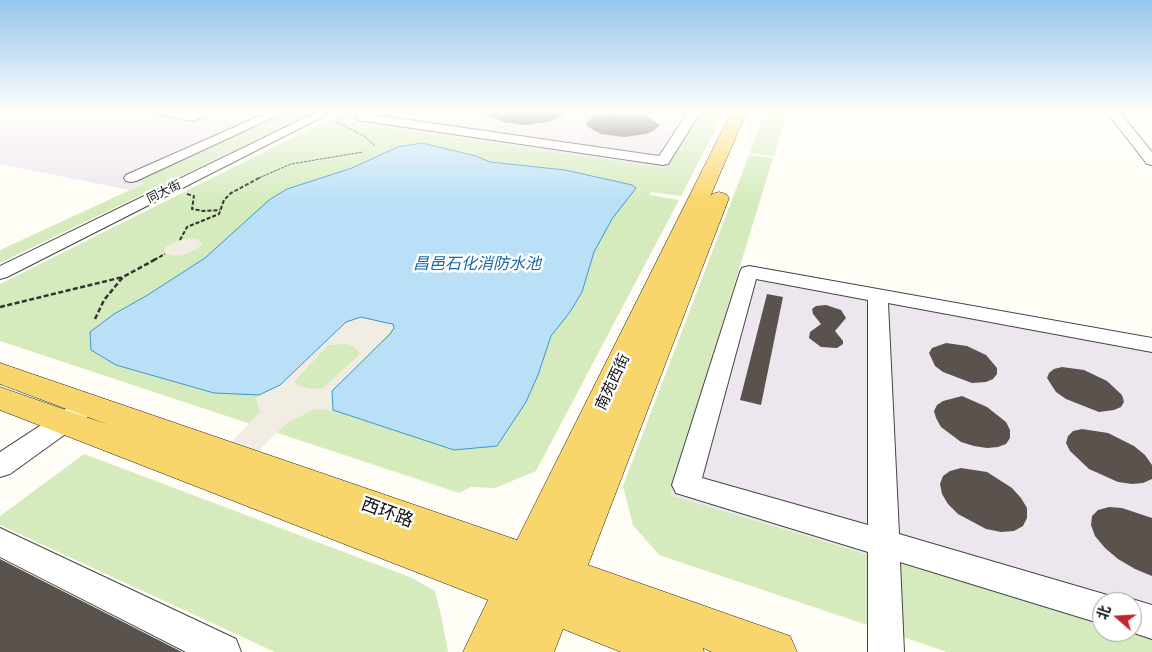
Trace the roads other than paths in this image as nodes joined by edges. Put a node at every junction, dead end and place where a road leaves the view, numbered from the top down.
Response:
1 (215, 141) edge
2 (274, 141) edge
3 (529, 141) edge
4 (674, 141) edge
5 (727, 141) edge
6 (741, 141) edge
7 (1136, 141) edge
8 (1152, 162) edge
9 (132, 178) dead end
10 (0, 273) edge
11 (878, 296) junction
12 (1150, 349) edge
13 (0, 373) edge
14 (0, 398) edge
15 (76, 413) junction
16 (0, 466) edge
17 (0, 542) edge
18 (884, 543) junction
19 (539, 583) junction
20 (1092, 605) edge
21 (223, 652) edge
22 (486, 652) edge
23 (530, 652) edge
24 (681, 652) edge
25 (774, 652) edge
26 (886, 652) edge

1 - 9 street
2 - 10 street, 同大街
3 - 4 street
5 - 19 main road, 南苑西街
6 - 19 main road, 南苑西街
7 - 8 street
11 - 12 street
11 - 18 street
11 - 18 street
13 - 15 main road, 西环路
14 - 15 main road, 西环路
15 - 16 street
15 - 19 main road, 西环路
17 - 21 street
18 - 20 street
18 - 26 street
19 - 22 main road, 南苑西街
19 - 23 main road, 南苑西街
19 - 24 main road, 西环路
19 - 25 main road, 西环路

